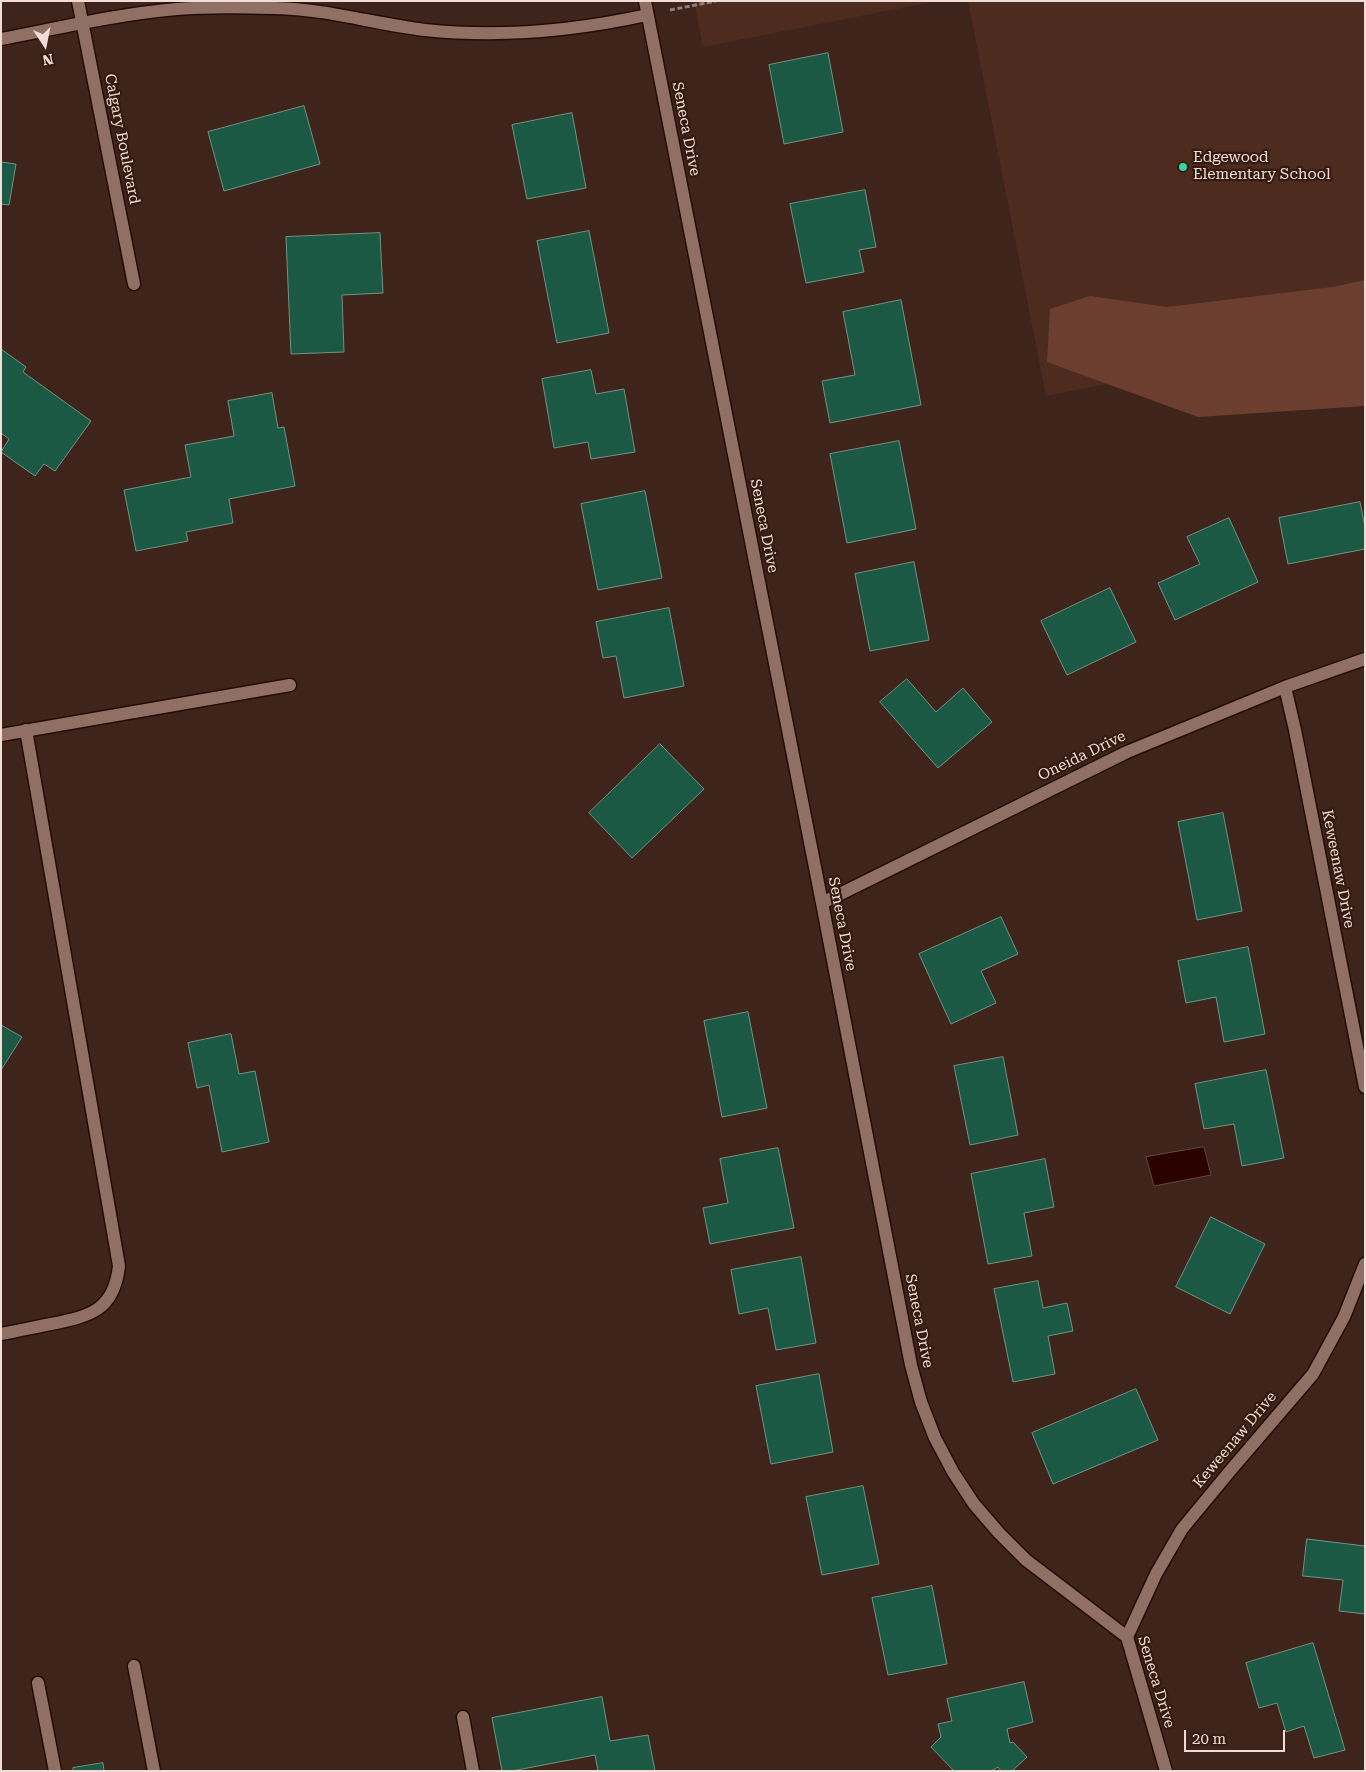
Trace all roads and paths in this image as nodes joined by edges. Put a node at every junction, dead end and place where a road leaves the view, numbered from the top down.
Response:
1 (78, 1) edge
2 (644, 1) edge
3 (716, 1) edge
4 (647, 14) junction
5 (83, 23) junction
6 (1, 39) edge
7 (134, 284) dead end
8 (1365, 659) edge
9 (290, 685) dead end
10 (1285, 687) junction
11 (26, 730) junction
12 (1, 735) edge
13 (822, 904) junction
14 (1365, 1086) edge
15 (1365, 1264) edge
16 (1, 1334) edge
17 (1127, 1637) junction
18 (134, 1666) dead end
19 (38, 1683) dead end
20 (463, 1716) dead end
21 (55, 1771) edge
22 (154, 1771) edge
23 (474, 1771) edge
24 (1166, 1771) edge

1 - 5 street, Calgary Boulevard
2 - 4 street, Seneca Drive
3 - 4 path
4 - 5 street
4 - 13 street, Seneca Drive
5 - 6 street
5 - 7 street, Calgary Boulevard
8 - 10 street, Oneida Drive
9 - 11 street
10 - 13 street, Oneida Drive
10 - 14 street, Keweenaw Drive
11 - 12 street
11 - 16 street
13 - 17 street, Seneca Drive
15 - 17 street, Keweenaw Drive
17 - 24 street, Seneca Drive
18 - 22 street
19 - 21 street
20 - 23 street

